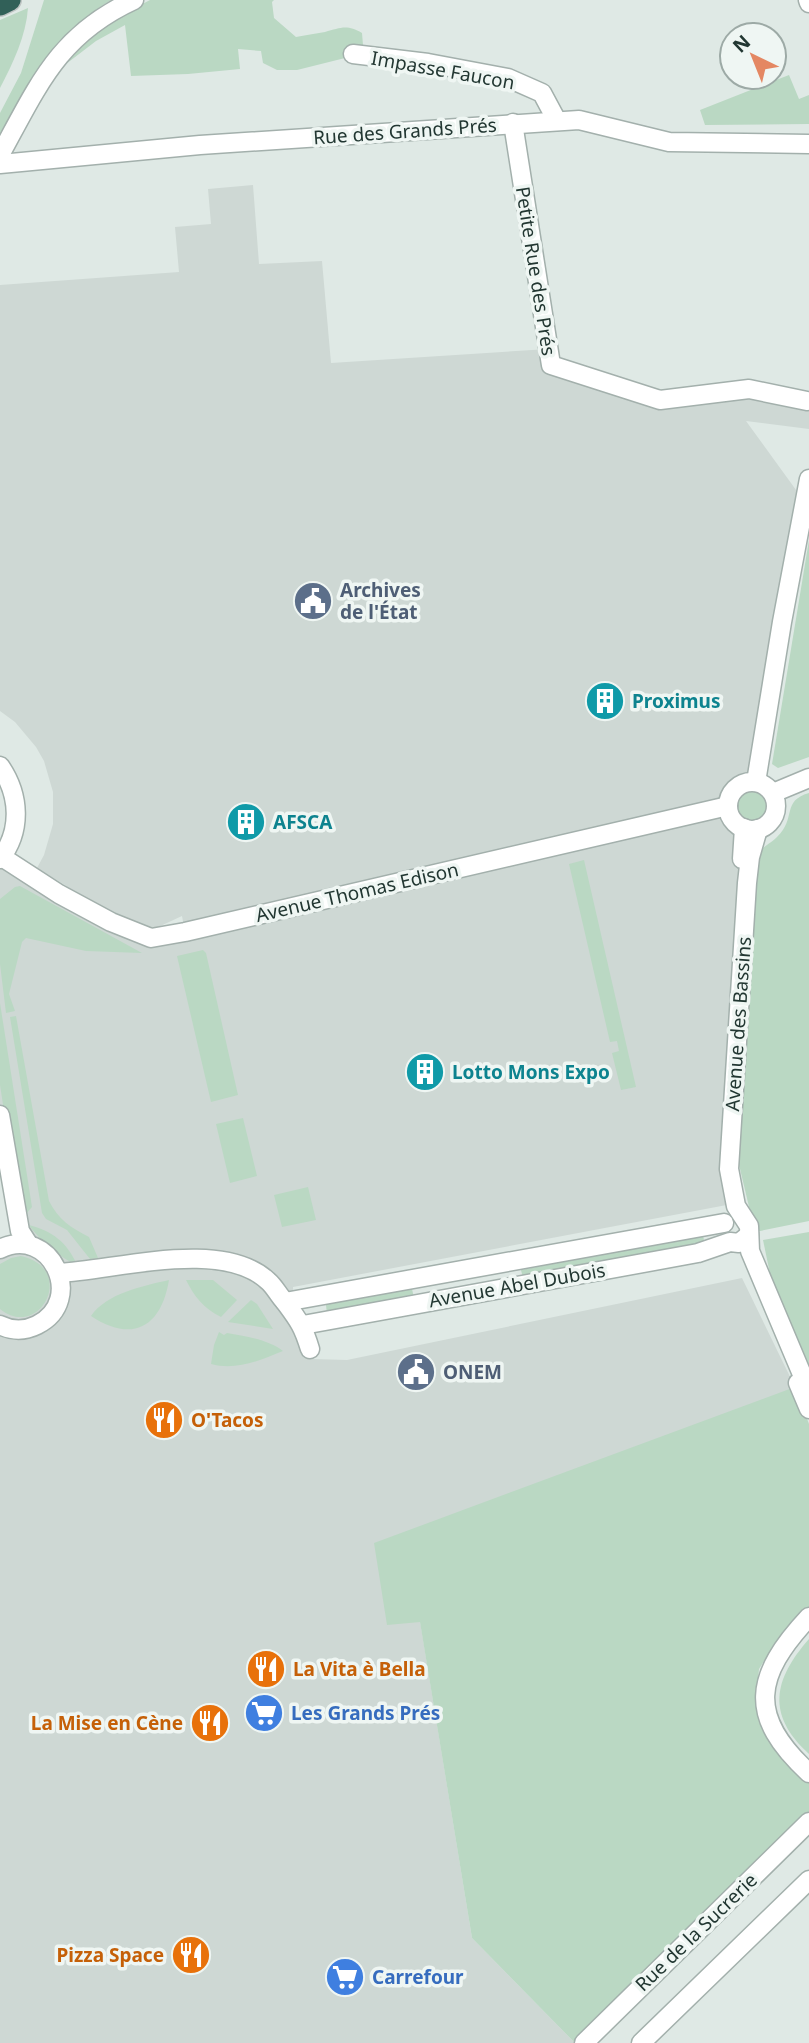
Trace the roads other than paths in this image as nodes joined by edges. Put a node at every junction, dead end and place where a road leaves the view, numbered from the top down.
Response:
1 (10, 0) edge
2 (134, 0) edge
3 (0, 5) edge
4 (353, 54) dead end
5 (557, 121) junction
6 (513, 123) junction
7 (809, 144) edge
8 (0, 155) edge
9 (0, 164) edge
10 (807, 401) dead end
11 (809, 479) edge
12 (0, 766) edge
13 (809, 778) edge
14 (756, 782) junction
15 (773, 793) junction
16 (728, 806) junction
17 (751, 828) junction
18 (1, 858) edge
19 (0, 1115) edge
20 (731, 1230) junction
21 (29, 1245) junction
22 (0, 1249) edge
23 (59, 1273) junction
24 (285, 1302) junction
25 (303, 1325) junction
26 (2, 1327) edge
27 (310, 1349) dead end
28 (809, 1391) edge
29 (809, 1409) edge
30 (809, 1617) edge
31 (809, 1628) edge
32 (809, 1764) edge
33 (809, 1773) edge
34 (809, 1822) edge
35 (809, 1880) edge
36 (595, 2039) edge
37 (641, 2043) edge

1 - 3 highway
2 - 8 street
4 - 5 street, Impasse Faucon
5 - 6 street, Rue des Grands Prés
5 - 7 street, Rue des Grands Prés
6 - 9 street, Rue des Grands Prés
6 - 10 street, Petite Rue des Prés
11 - 14 street
12 - 18 street
13 - 15 street
14 - 15 street
14 - 16 street
15 - 17 street, Avenue des Bassins
16 - 17 street
16 - 18 street, Avenue Thomas Edison
17 - 20 street, Avenue des Bassins
19 - 21 street
20 - 24 street, Avenue Abel Dubois
20 - 25 street, Avenue Abel Dubois
20 - 28 street, Avenue des Bassins
20 - 29 street
21 - 22 street
21 - 23 street
23 - 24 street
23 - 26 street
24 - 25 street
25 - 27 street
30 - 33 street
31 - 32 street
34 - 36 street, Rue de la Sucrerie
35 - 37 street

